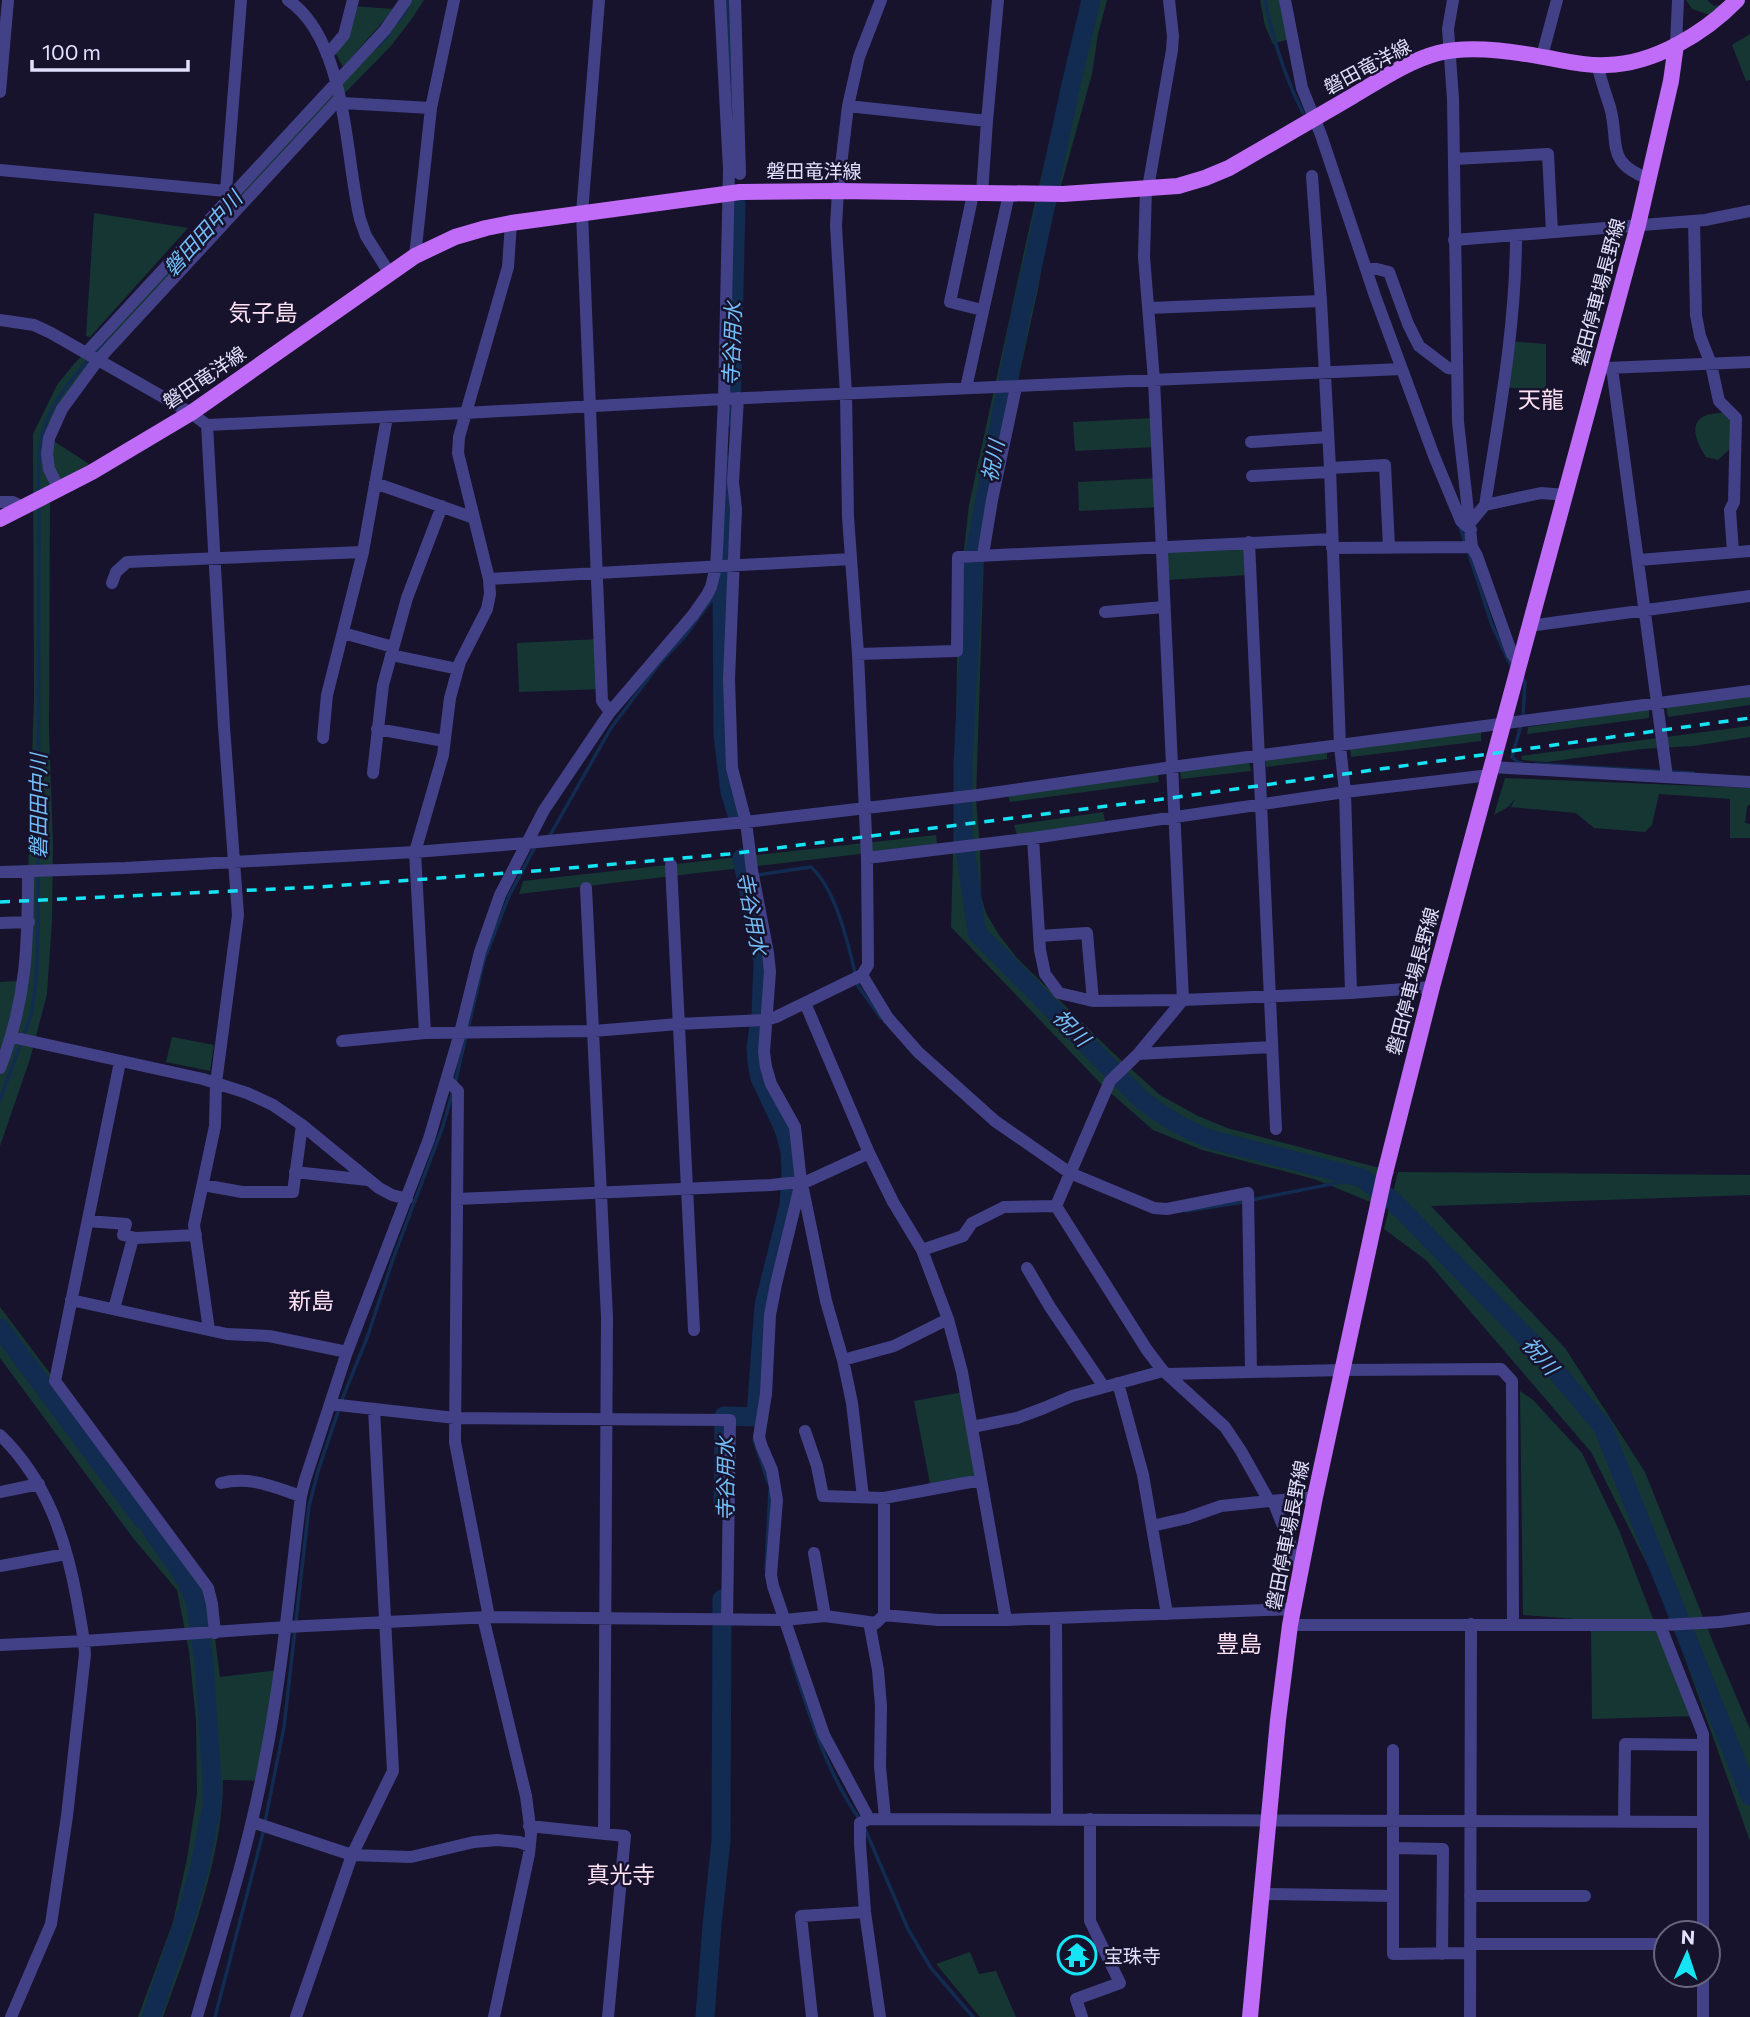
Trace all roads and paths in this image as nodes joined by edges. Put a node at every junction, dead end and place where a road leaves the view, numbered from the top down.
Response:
1 (8, 0) edge
2 (242, 0) edge
3 (288, 0) edge
4 (353, 0) edge
5 (406, 0) edge
6 (454, 0) edge
7 (599, 0) edge
8 (720, 0) edge
9 (734, 0) edge
10 (881, 0) edge
11 (998, 0) edge
12 (1169, 0) edge
13 (1285, 0) edge
14 (1453, 0) edge
15 (1557, 0) edge
16 (1678, 0) edge
17 (1737, 0) edge
18 (1676, 45) junction
19 (1449, 51) junction
20 (327, 55) junction
21 (1542, 56) junction
22 (1597, 65) junction
23 (0, 92) edge
24 (339, 93) junction
25 (848, 106) junction
26 (431, 108) junction
27 (1313, 119) junction
28 (987, 121) junction
29 (1454, 159) junction
30 (0, 170) edge
31 (740, 174) dead end
32 (1312, 176) dead end
33 (1649, 179) junction
34 (1147, 188) junction
35 (838, 191) junction
36 (228, 193) junction
37 (978, 193) junction
38 (727, 194) junction
39 (1009, 194) junction
40 (1750, 211) edge
41 (582, 213) junction
42 (1693, 221) junction
43 (511, 223) junction
44 (1638, 225) junction
45 (1552, 232) junction
46 (1516, 235) junction
47 (1454, 240) junction
48 (415, 256) junction
49 (1366, 269) junction
50 (390, 274) junction
51 (1321, 302) junction
52 (1149, 309) junction
53 (982, 310) junction
54 (0, 320) edge
55 (86, 353) junction
56 (98, 360) junction
57 (1750, 362) edge
58 (1711, 364) junction
59 (1606, 368) junction
60 (1402, 369) junction
61 (1456, 369) junction
62 (1325, 373) junction
63 (1154, 380) junction
64 (1016, 387) junction
65 (966, 388) junction
66 (846, 394) junction
67 (738, 398) junction
68 (724, 399) junction
69 (589, 406) junction
70 (191, 413) junction
71 (465, 413) junction
72 (387, 417) junction
73 (207, 425) junction
74 (1328, 437) junction
75 (1251, 442) dead end
76 (1330, 470) junction
77 (1252, 476) dead end
78 (375, 483) junction
79 (59, 489) junction
80 (1566, 495) junction
81 (0, 502) edge
82 (1485, 505) junction
83 (442, 506) junction
84 (23, 507) junction
85 (474, 518) junction
86 (0, 519) edge
87 (1470, 527) junction
88 (1249, 542) junction
89 (1332, 544) junction
90 (1161, 547) junction
91 (1389, 547) junction
92 (1472, 547) junction
93 (1750, 551) edge
94 (363, 552) junction
95 (1733, 552) junction
96 (984, 555) junction
97 (214, 558) junction
98 (851, 559) junction
99 (1639, 560) junction
100 (733, 564) junction
101 (716, 567) junction
102 (597, 574) junction
103 (489, 579) junction
104 (112, 583) dead end
105 (1750, 596) edge
106 (1164, 607) junction
107 (1646, 611) junction
108 (1105, 612) dead end
109 (1529, 626) junction
110 (343, 633) junction
111 (392, 651) junction
112 (858, 654) junction
113 (1520, 664) junction
114 (458, 669) junction
115 (1750, 691) edge
116 (1658, 704) junction
117 (610, 712) junction
118 (1502, 724) junction
119 (377, 729) junction
120 (323, 738) dead end
121 (444, 741) junction
122 (1340, 746) junction
123 (1259, 757) junction
124 (1172, 767) junction
125 (1491, 771) junction
126 (373, 773) dead end
127 (1667, 777) junction
128 (1750, 782) edge
129 (1345, 792) junction
130 (1260, 805) junction
131 (864, 808) junction
132 (1173, 817) junction
133 (746, 822) junction
134 (1033, 838) junction
135 (527, 844) junction
136 (415, 852) junction
137 (867, 858) junction
138 (235, 861) junction
139 (671, 865) dead end
140 (29, 871) junction
141 (0, 872) edge
142 (586, 888) dead end
143 (29, 922) junction
144 (0, 923) edge
145 (1039, 936) junction
146 (862, 975) junction
147 (1432, 987) junction
148 (1351, 993) junction
149 (1271, 997) junction
150 (1184, 1000) junction
151 (1093, 1001) junction
152 (804, 1003) junction
153 (766, 1020) junction
154 (678, 1024) junction
155 (594, 1031) junction
156 (425, 1033) junction
157 (460, 1033) junction
158 (12, 1037) junction
159 (342, 1041) dead end
160 (1272, 1047) junction
161 (1138, 1054) junction
162 (120, 1062) junction
163 (0, 1068) edge
164 (447, 1080) junction
165 (216, 1083) junction
166 (302, 1125) junction
167 (1276, 1129) dead end
168 (869, 1153) junction
169 (295, 1172) junction
170 (1070, 1173) junction
171 (370, 1180) junction
172 (801, 1182) junction
173 (203, 1185) junction
174 (687, 1188) junction
175 (601, 1192) junction
176 (407, 1199) junction
177 (457, 1199) junction
178 (1056, 1206) junction
179 (88, 1220) junction
180 (196, 1234) junction
181 (133, 1238) junction
182 (922, 1250) junction
183 (1027, 1268) dead end
184 (71, 1300) junction
185 (114, 1309) junction
186 (948, 1319) junction
187 (209, 1330) junction
188 (694, 1330) dead end
189 (347, 1352) junction
190 (843, 1360) junction
191 (1342, 1370) junction
192 (1251, 1371) junction
193 (1165, 1373) junction
194 (1111, 1385) junction
195 (330, 1404) junction
196 (374, 1409) junction
197 (455, 1418) junction
198 (607, 1419) junction
199 (972, 1427) junction
200 (805, 1431) dead end
201 (0, 1435) edge
202 (981, 1480) junction
203 (221, 1483) dead end
204 (39, 1485) junction
205 (0, 1492) edge
206 (301, 1496) junction
207 (863, 1497) junction
208 (1315, 1497) junction
209 (884, 1498) junction
210 (1271, 1501) junction
211 (1152, 1526) junction
212 (814, 1553) dead end
213 (66, 1554) junction
214 (0, 1566) edge
215 (1301, 1571) junction
216 (1167, 1614) junction
217 (825, 1616) junction
218 (486, 1617) junction
219 (1292, 1617) junction
220 (605, 1618) junction
221 (1056, 1618) junction
222 (1750, 1618) edge
223 (727, 1619) junction
224 (880, 1619) junction
225 (784, 1620) junction
226 (1006, 1620) junction
227 (384, 1623) junction
228 (1471, 1624) junction
229 (1513, 1624) junction
230 (1662, 1625) junction
231 (286, 1627) junction
232 (215, 1633) junction
233 (84, 1642) junction
234 (0, 1645) edge
235 (1703, 1745) junction
236 (1393, 1750) dead end
237 (885, 1818) junction
238 (869, 1819) junction
239 (1057, 1819) junction
240 (1090, 1819) junction
241 (1268, 1820) junction
242 (1393, 1821) junction
243 (1470, 1821) junction
244 (252, 1822) junction
245 (1624, 1822) junction
246 (1703, 1822) junction
247 (530, 1826) junction
248 (604, 1834) junction
249 (530, 1846) junction
250 (1393, 1848) junction
251 (352, 1855) junction
252 (1262, 1894) junction
253 (1393, 1896) junction
254 (1470, 1896) junction
255 (1585, 1896) dead end
256 (865, 1912) junction
257 (1703, 1919) edge
258 (1652, 1944) edge
259 (1470, 1949) junction
260 (1442, 1954) junction
261 (1703, 1989) edge
262 (11, 2017) edge
263 (197, 2017) edge
264 (296, 2017) edge
265 (494, 2017) edge
266 (608, 2017) edge
267 (812, 2017) edge
268 (880, 2017) edge
269 (1082, 2017) edge
270 (1250, 2017) edge
271 (1470, 2017) edge
272 (1703, 2017) edge

1 - 23 street
2 - 36 street
3 - 20 street
4 - 20 street
5 - 24 street
6 - 26 street
7 - 41 street
8 - 38 street
9 - 31 street
10 - 25 street
11 - 28 street
12 - 34 street
13 - 27 street
14 - 19 street
15 - 21 street
16 - 18 street
17 - 18 main road
18 - 22 main road, 磐田竜洋線
18 - 33 main road, 磐田停車場長野線
19 - 21 main road, 磐田竜洋線
19 - 27 main road, 磐田竜洋線
19 - 29 street
20 - 24 street
21 - 22 main road, 磐田竜洋線
22 - 33 street
24 - 26 street
24 - 36 street
24 - 50 street
24 - 56 street
25 - 28 street
25 - 35 street
26 - 48 street
27 - 34 main road, 磐田竜洋線
27 - 49 street
28 - 37 street
29 - 45 street
29 - 47 street
30 - 36 street
32 - 51 street
33 - 44 main road, 磐田停車場長野線
34 - 39 main road, 磐田竜洋線
34 - 52 street
35 - 37 main road, 磐田竜洋線
35 - 38 main road, 磐田竜洋線
35 - 66 street
36 - 55 street
37 - 39 main road, 磐田竜洋線
37 - 53 street
38 - 41 main road, 磐田竜洋線
38 - 68 street
39 - 53 street
40 - 42 street
41 - 43 main road, 磐田竜洋線
41 - 69 street
42 - 44 street
42 - 58 street
43 - 48 main road, 磐田竜洋線
43 - 71 street
44 - 45 street
44 - 59 main road, 磐田停車場長野線
45 - 46 street
46 - 47 street
46 - 82 street
47 - 61 street
48 - 50 main road, 磐田竜洋線
49 - 60 street
49 - 61 street
50 - 70 main road, 磐田竜洋線
51 - 52 street
51 - 62 street
52 - 63 street
53 - 65 street
54 - 55 street
55 - 56 street
56 - 70 street
56 - 79 street
57 - 58 street
58 - 59 street
58 - 95 street
59 - 80 main road, 磐田停車場長野線
59 - 99 street
60 - 62 street
60 - 87 street
61 - 87 street
62 - 63 street
62 - 74 street
63 - 64 street
63 - 90 street
64 - 65 street
64 - 96 street
65 - 66 street
66 - 67 street
66 - 98 street
67 - 68 street
67 - 100 street
68 - 69 street
68 - 101 street
69 - 71 street
69 - 102 street
70 - 73 street
70 - 79 main road, 磐田竜洋線
71 - 72 street
71 - 85 street
72 - 73 street
72 - 78 street
73 - 97 street
74 - 75 street
74 - 76 street
76 - 77 street
76 - 89 street
76 - 91 street
78 - 83 street
78 - 94 street
79 - 84 main road, 磐田竜洋線
80 - 82 street
80 - 109 main road, 磐田停車場長野線
81 - 84 street
82 - 87 street
83 - 85 street
83 - 111 street
84 - 86 main road, 磐田竜洋線
85 - 103 street
87 - 92 street
88 - 89 street
88 - 90 street
88 - 123 street
89 - 91 street
89 - 122 street
90 - 96 street
90 - 106 street
91 - 92 street
92 - 113 street
93 - 95 street
94 - 97 street
94 - 110 street
95 - 99 street
96 - 112 street
97 - 104 street
97 - 138 street
98 - 100 street
98 - 112 street
99 - 107 street
100 - 101 street
100 - 133 street
101 - 102 street
101 - 117 street
102 - 103 street
102 - 117 street
103 - 114 street
105 - 107 street
106 - 108 street
106 - 124 street
107 - 109 street
107 - 116 street
109 - 113 main road, 磐田停車場長野線
110 - 111 street
110 - 120 street
111 - 114 street
111 - 119 street
112 - 131 street
113 - 118 main road, 磐田停車場長野線
114 - 121 street
115 - 116 street
116 - 118 street
116 - 127 street
117 - 135 street
118 - 122 street
118 - 125 main road, 磐田停車場長野線
119 - 121 street
119 - 126 street
121 - 136 street
122 - 123 street
122 - 129 street
123 - 124 street
123 - 130 street
124 - 131 street
124 - 132 street
125 - 127 street
125 - 129 street
125 - 147 main road, 磐田停車場長野線
127 - 128 street
129 - 130 street
129 - 148 street
130 - 132 street
130 - 149 street
131 - 133 street
131 - 137 street
132 - 134 street
132 - 150 street
133 - 135 street
133 - 153 street
134 - 137 street
134 - 145 street
135 - 136 street
135 - 157 street
136 - 138 street
136 - 156 street
137 - 146 street
138 - 140 street
138 - 165 street
139 - 154 street
140 - 141 street
140 - 143 street
142 - 155 street
143 - 144 street
143 - 158 street
145 - 151 street
145 - 151 street
146 - 152 street
146 - 170 street
147 - 148 street
147 - 191 main road, 磐田停車場長野線
148 - 149 street
149 - 150 street
149 - 160 street
150 - 151 street
150 - 161 street
152 - 153 street
152 - 168 street
153 - 154 street
153 - 172 street
154 - 155 street
154 - 174 street
155 - 157 street
155 - 175 street
156 - 157 street
156 - 159 street
157 - 164 street
158 - 162 street
158 - 163 street
160 - 161 street
160 - 167 street
161 - 170 street
162 - 165 street
162 - 179 street
164 - 176 street
164 - 177 street
165 - 166 street
165 - 173 street
166 - 169 street
166 - 171 street
168 - 172 street
168 - 182 street
169 - 171 street
169 - 173 street
170 - 178 street
170 - 192 street
171 - 176 street
172 - 174 street
172 - 190 street
172 - 225 street
173 - 180 street
174 - 175 street
174 - 188 street
175 - 177 street
175 - 198 street
176 - 189 street
177 - 197 street
178 - 182 street
178 - 193 street
179 - 181 street
179 - 184 street
180 - 181 street
180 - 187 street
181 - 185 street
182 - 186 street
183 - 194 street
184 - 185 street
184 - 232 street
185 - 187 street
186 - 190 street
186 - 199 street
187 - 189 street
189 - 195 street
190 - 207 street
191 - 192 street
191 - 208 main road, 磐田停車場長野線
191 - 229 street
192 - 193 street
193 - 194 street
193 - 210 street
194 - 199 street
194 - 211 street
195 - 196 street
195 - 206 street
196 - 197 street
196 - 227 street
197 - 198 street
197 - 218 street
198 - 220 street
198 - 223 street
199 - 202 street
200 - 207 street
201 - 204 street
202 - 209 street
202 - 226 street
203 - 206 street
204 - 205 street
204 - 213 street
206 - 231 street
207 - 209 street
208 - 210 street
208 - 215 main road, 磐田停車場長野線
209 - 224 street
210 - 211 street
210 - 215 street
211 - 216 street
212 - 217 street
213 - 214 street
213 - 233 street
215 - 219 main road, 磐田停車場長野線
216 - 219 street
216 - 221 street
217 - 224 street
217 - 225 street
218 - 220 street
218 - 227 street
218 - 247 street
219 - 228 street
219 - 241 main road, 磐田停車場長野線
220 - 223 street
220 - 248 street
221 - 226 street
221 - 239 street
222 - 230 street
223 - 225 street
224 - 226 street
224 - 237 street
225 - 238 street
227 - 231 street
227 - 251 street
228 - 229 street
228 - 243 street
229 - 230 street
230 - 235 street
231 - 232 street
231 - 244 street
232 - 233 street
233 - 234 street
233 - 262 street
235 - 245 street
235 - 246 street
236 - 242 street
237 - 238 street
237 - 239 street
238 - 256 street
239 - 240 street
240 - 241 street
240 - 269 street
241 - 242 street
241 - 252 main road, 磐田停車場長野線
242 - 243 street
242 - 250 street
243 - 245 street
243 - 254 street
244 - 251 street
244 - 263 street
245 - 246 street
246 - 257 street
247 - 248 street
247 - 249 street
248 - 266 street
249 - 251 street
249 - 265 street
250 - 253 street
250 - 260 street
251 - 264 street
252 - 253 street
252 - 270 main road, 磐田停車場長野線
253 - 260 street
254 - 255 street
254 - 259 street
256 - 267 street
256 - 268 street
258 - 259 street
259 - 260 street
259 - 271 street
261 - 272 street

